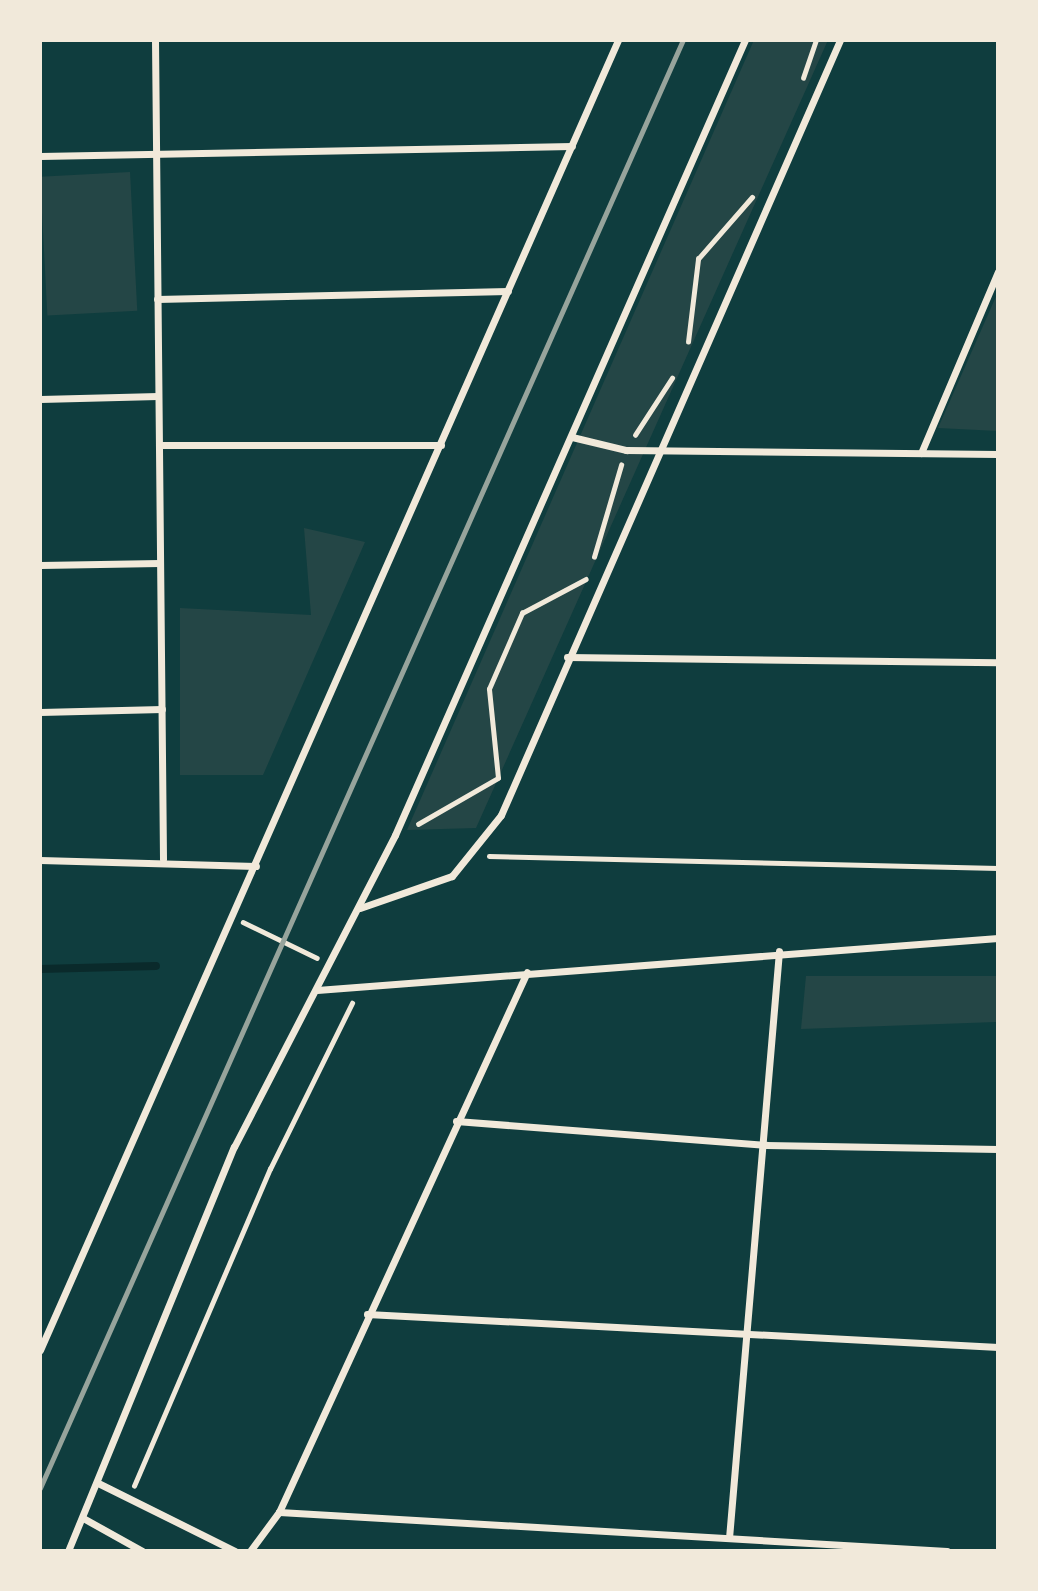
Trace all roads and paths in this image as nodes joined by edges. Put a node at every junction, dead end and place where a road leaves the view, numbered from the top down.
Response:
1 (155, 40) edge
2 (618, 40) edge
3 (745, 40) edge
4 (816, 40) edge
5 (840, 40) edge
6 (799, 93) dead end
7 (572, 146) junction
8 (40, 156) edge
9 (155, 156) junction
10 (760, 188) dead end
11 (998, 272) edge
12 (508, 291) junction
13 (157, 299) junction
14 (686, 357) dead end
15 (679, 369) dead end
16 (158, 396) junction
17 (40, 399) edge
18 (572, 437) junction
19 (159, 445) junction
20 (441, 445) junction
21 (626, 450) junction
22 (658, 450) junction
23 (921, 453) junction
24 (998, 454) edge
25 (160, 563) junction
26 (40, 565) edge
27 (567, 657) junction
28 (998, 662) edge
29 (162, 709) junction
30 (40, 712) edge
31 (395, 835) junction
32 (474, 856) junction
33 (163, 859) junction
34 (40, 860) edge
35 (256, 866) junction
36 (998, 868) edge
37 (360, 908) junction
38 (233, 917) junction
39 (998, 938) edge
40 (779, 951) junction
41 (330, 965) junction
42 (527, 972) junction
43 (359, 989) junction
44 (317, 990) junction
45 (456, 1121) junction
46 (766, 1144) junction
47 (998, 1149) edge
48 (368, 1314) junction
49 (747, 1335) junction
50 (998, 1347) edge
51 (40, 1350) edge
52 (98, 1483) junction
53 (130, 1497) junction
54 (279, 1511) junction
55 (83, 1518) junction
56 (729, 1538) junction
57 (68, 1551) edge
58 (142, 1551) edge
59 (235, 1551) edge
60 (250, 1551) edge
61 (947, 1551) edge

1 - 9 street
2 - 7 street
3 - 18 street
4 - 6 path
5 - 22 street
7 - 9 street
7 - 12 street
8 - 9 street
9 - 13 street
10 - 14 path
11 - 23 street
12 - 13 street
12 - 20 street
13 - 16 street
15 - 21 path
16 - 17 street
16 - 19 street
18 - 21 street
18 - 31 street
19 - 20 street
19 - 25 street
20 - 35 street
21 - 22 street
21 - 31 path
22 - 23 street
22 - 27 street
23 - 24 street
25 - 26 street
25 - 29 street
27 - 28 street
27 - 32 street
29 - 30 street
29 - 33 street
31 - 37 street
32 - 36 path
32 - 37 street
33 - 34 street
33 - 35 street
35 - 38 street
37 - 41 street
38 - 41 path
38 - 51 street
39 - 40 street
40 - 42 street
40 - 46 street
41 - 44 street
42 - 43 street
42 - 45 street
43 - 44 street
43 - 53 path
44 - 52 street
45 - 46 street
45 - 48 street
46 - 47 street
46 - 49 street
48 - 49 street
48 - 54 street
49 - 50 street
49 - 56 street
52 - 53 street
52 - 55 street
53 - 59 street
54 - 56 street
54 - 60 street
55 - 57 street
55 - 58 street
56 - 61 street

